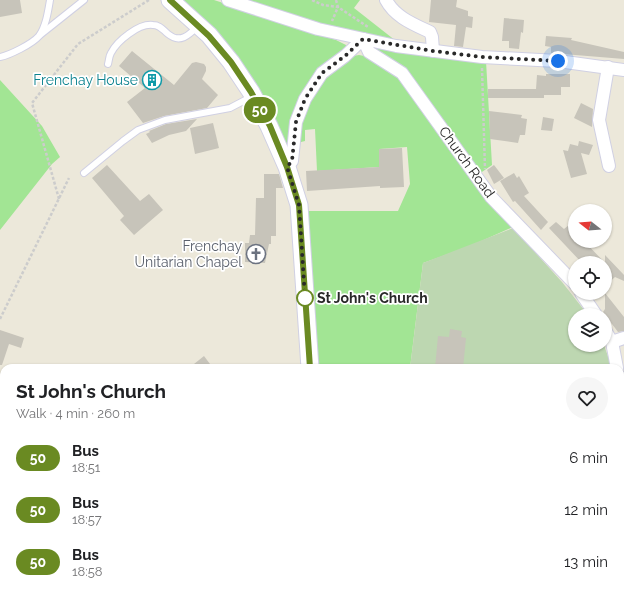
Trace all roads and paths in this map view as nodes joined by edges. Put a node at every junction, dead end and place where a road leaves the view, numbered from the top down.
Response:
1 (50, 0) edge
2 (84, 0) edge
3 (149, 0) edge
4 (170, 0) edge
5 (228, 0) edge
6 (312, 0) edge
7 (336, 0) edge
8 (386, 0) edge
9 (338, 7) junction
10 (198, 26) junction
11 (370, 28) dead end
12 (38, 37) junction
13 (363, 39) junction
14 (433, 51) junction
15 (0, 57) edge
16 (482, 57) junction
17 (108, 64) dead end
18 (608, 67) junction
19 (624, 70) edge
20 (253, 96) junction
21 (609, 166) dead end
22 (287, 167) junction
23 (485, 171) dead end
24 (84, 173) dead end
25 (69, 178) dead end
26 (59, 199) junction
27 (568, 277) edge
28 (0, 319) edge
29 (624, 338) edge
30 (612, 342) joint
31 (310, 364) edge
32 (616, 364) edge

1 - 12 lane
2 - 12 lane
3 - 26 path
4 - 10 street
5 - 13 street
6 - 9 path
7 - 9 path
8 - 14 street
9 - 11 path
10 - 17 lane
10 - 20 street
12 - 15 lane
13 - 14 street
13 - 22 street
13 - 27 street, Church Road
14 - 16 street
16 - 18 street
16 - 23 path
18 - 19 street
18 - 21 street
20 - 22 street
20 - 24 lane
22 - 31 street
25 - 26 path
26 - 28 path
29 - 30 street
30 - 32 street

